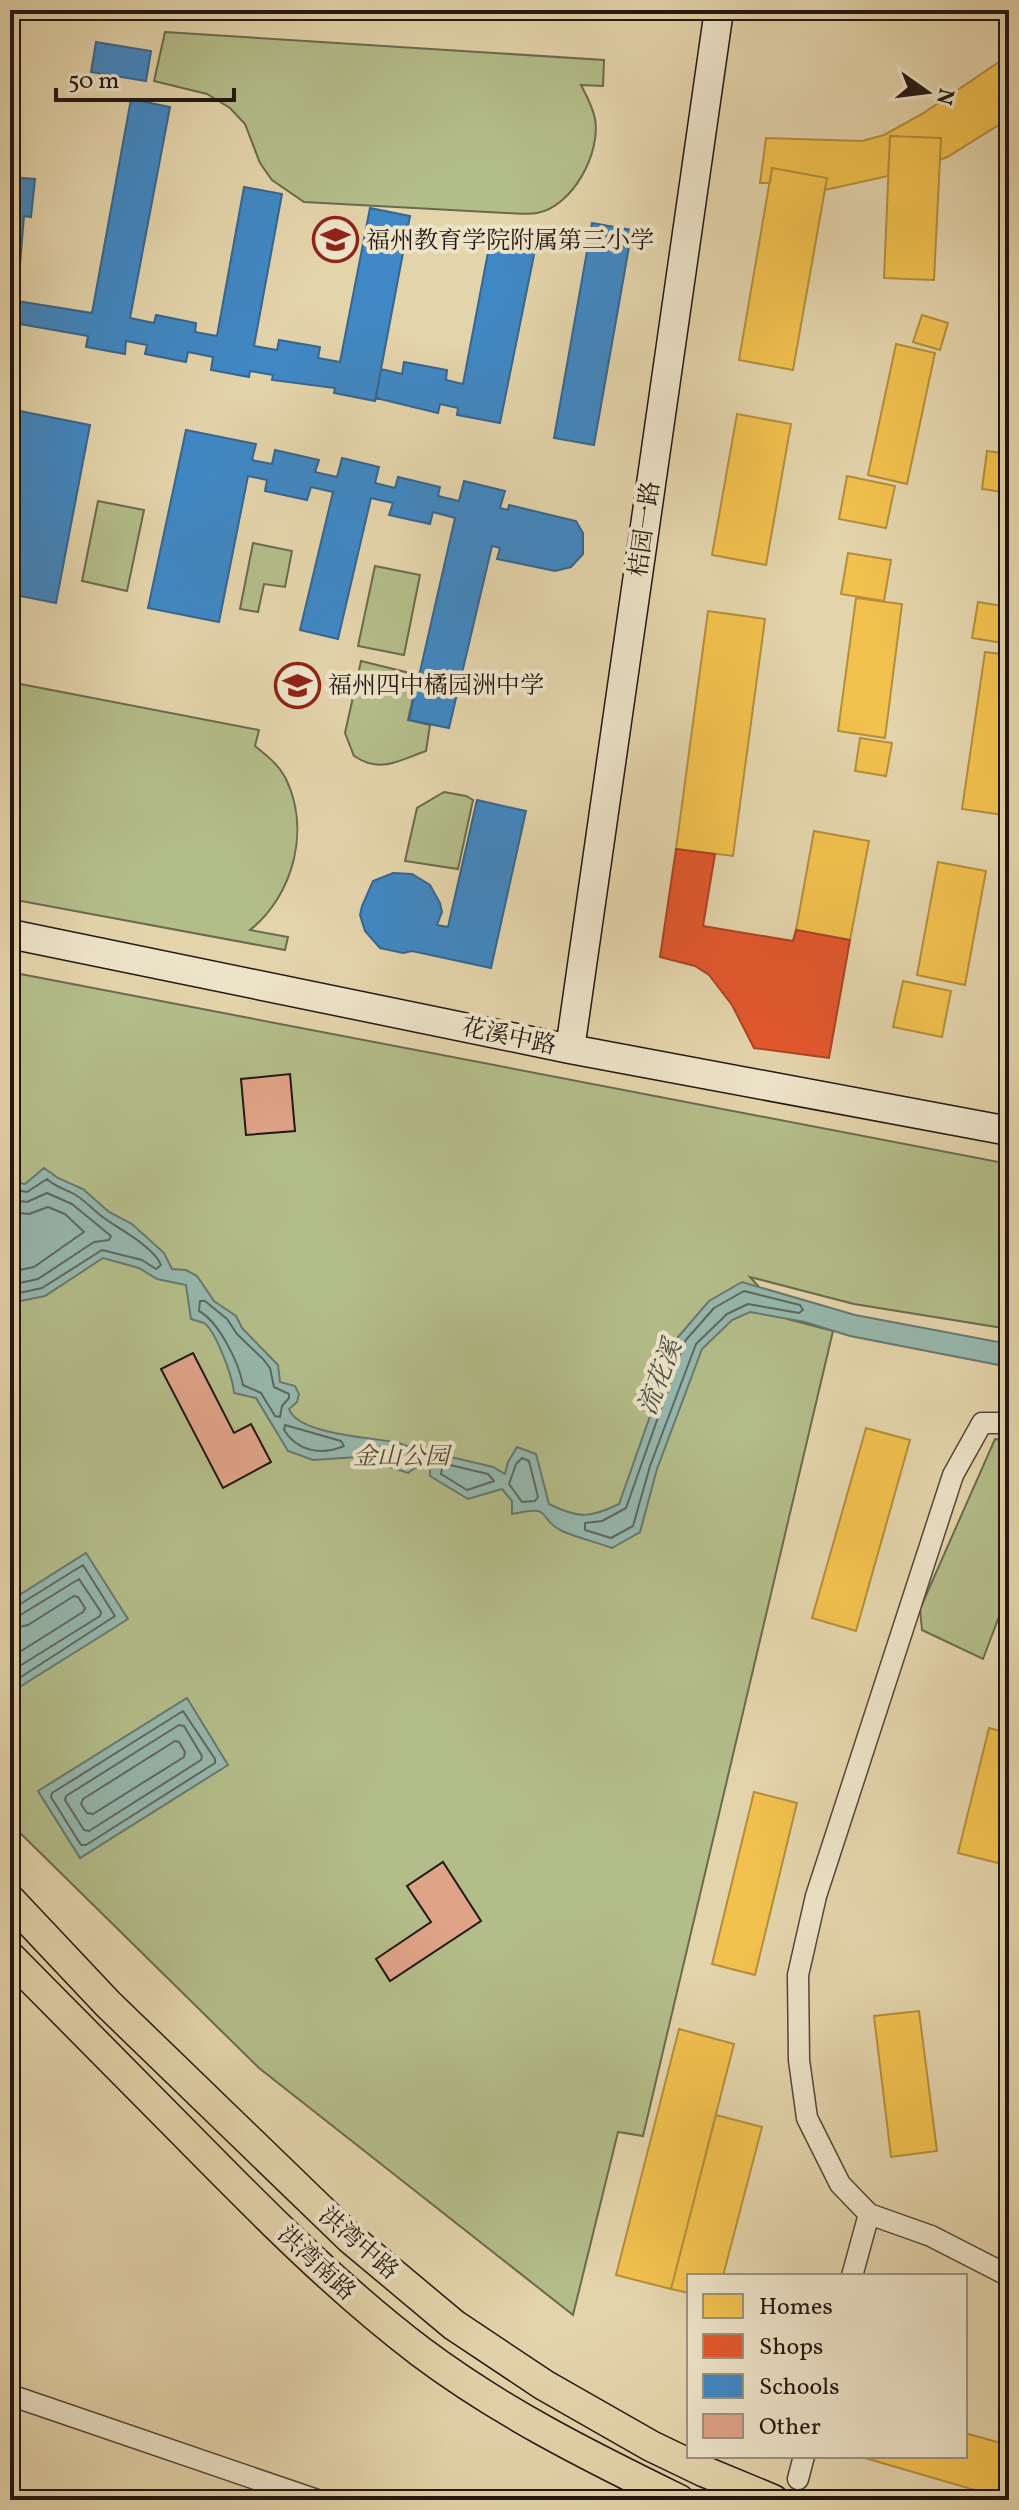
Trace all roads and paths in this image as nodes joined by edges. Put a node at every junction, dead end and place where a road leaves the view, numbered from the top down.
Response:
1 (719, 10) edge
2 (10, 934) edge
3 (570, 1049) junction
4 (1009, 1131) edge
5 (1009, 1423) edge
6 (10, 1900) edge
7 (10, 1957) edge
8 (869, 2214) junction
9 (853, 2274) edge
10 (1009, 2276) edge
11 (10, 2395) edge
12 (803, 2458) edge
13 (798, 2479) dead end
14 (631, 2489) edge
15 (317, 2500) edge
16 (679, 2500) edge
17 (773, 2500) edge

1 - 3 street, 桔园一路
2 - 3 street, 花溪中路
3 - 4 street, 花溪中路
5 - 8 street
6 - 17 main road, 洪湾中路
7 - 14 main road, 洪湾南路
8 - 9 street
8 - 10 street
11 - 15 street
12 - 13 street
14 - 16 main road, 洪湾南路

